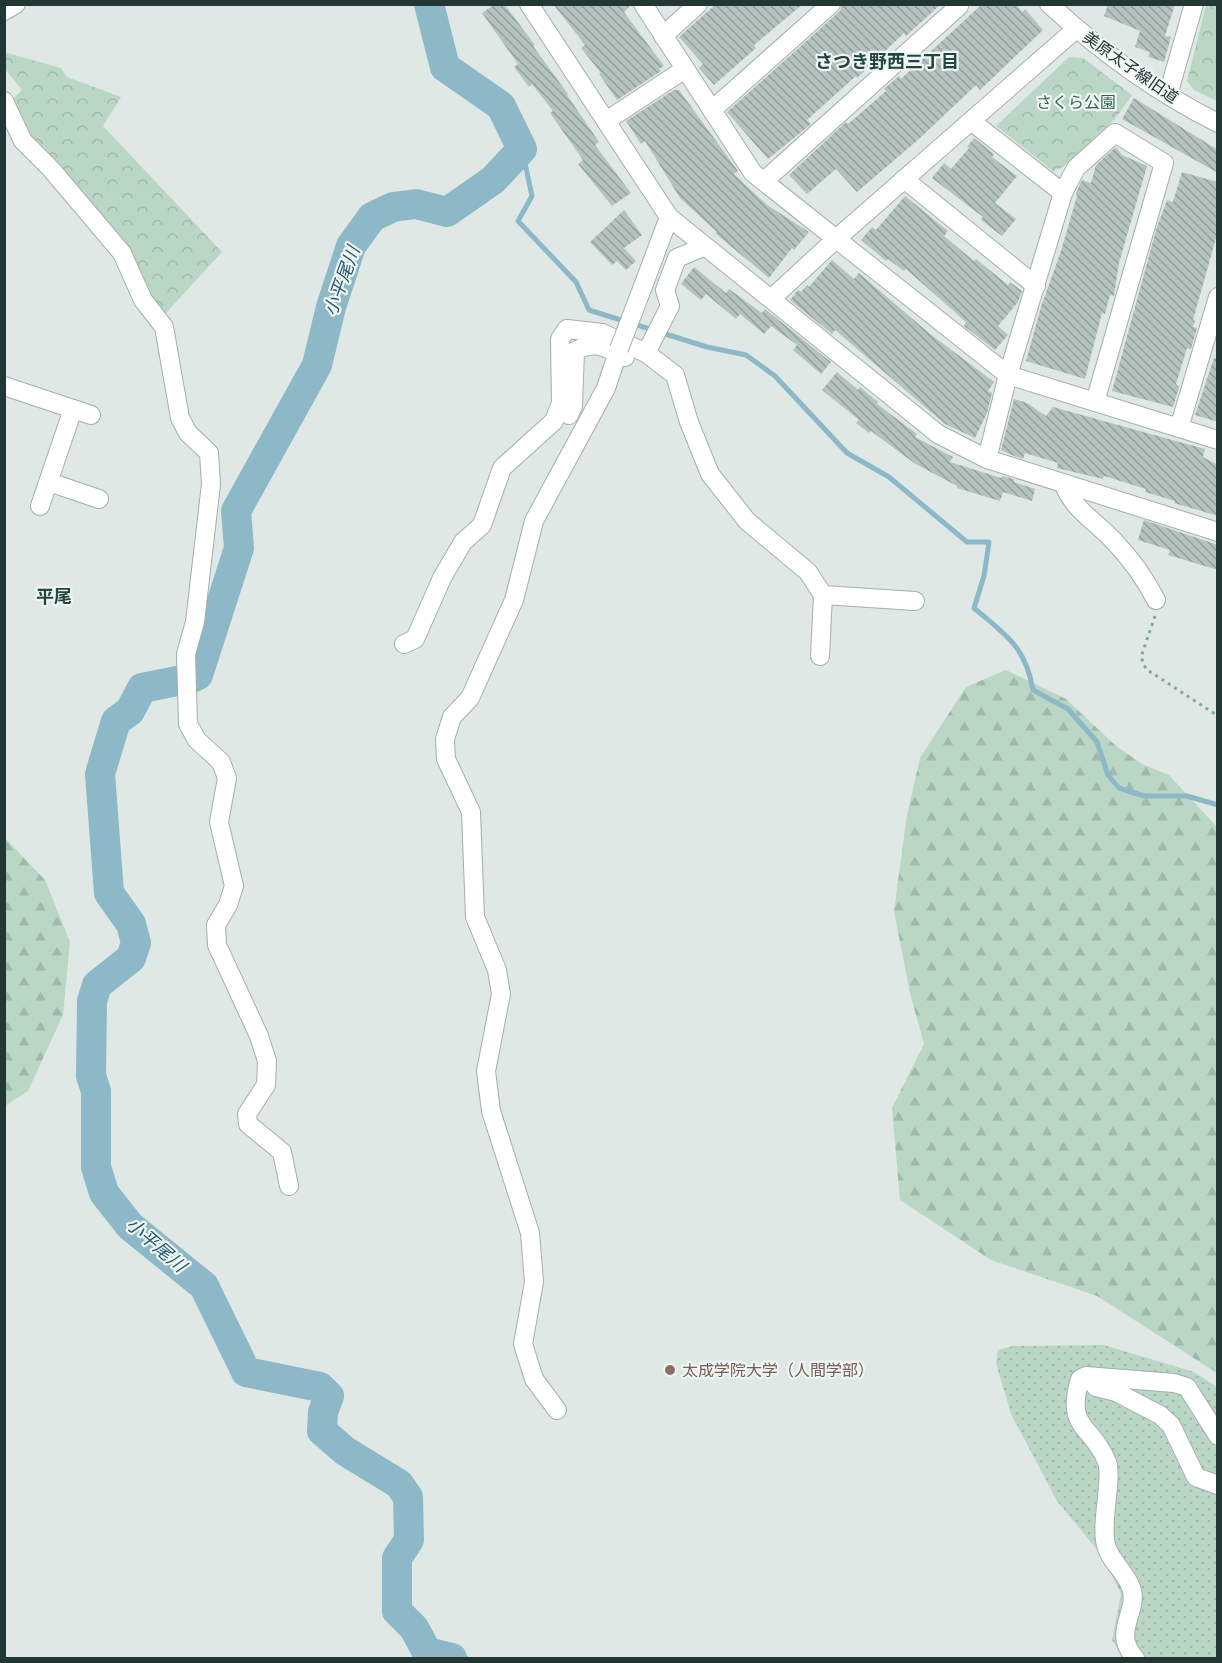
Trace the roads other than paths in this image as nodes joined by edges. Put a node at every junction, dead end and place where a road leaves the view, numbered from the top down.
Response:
1 (16, 4) edge
2 (529, 4) edge
3 (643, 4) edge
4 (698, 4) edge
5 (831, 4) edge
6 (958, 4) edge
7 (1049, 4) edge
8 (1194, 4) edge
9 (4, 11) edge
10 (1076, 29) junction
11 (663, 36) junction
12 (685, 69) junction
13 (1168, 95) junction
14 (4, 101) edge
15 (712, 111) junction
16 (606, 121) junction
17 (971, 121) junction
18 (1218, 123) edge
19 (904, 179) junction
20 (764, 182) junction
21 (1063, 193) junction
22 (669, 217) junction
23 (836, 239) junction
24 (703, 247) junction
25 (1036, 286) junction
26 (1218, 297) edge
27 (771, 300) junction
28 (619, 351) junction
29 (647, 351) junction
30 (1008, 375) junction
31 (4, 386) edge
32 (1095, 402) junction
33 (1179, 428) junction
34 (1218, 440) edge
35 (987, 459) junction
36 (502, 468) junction
37 (49, 482) junction
38 (1064, 485) junction
39 (724, 494) junction
40 (99, 499) dead end
41 (40, 506) dead end
42 (1218, 532) edge
43 (823, 595) junction
44 (1156, 600) road end
45 (915, 601) dead end
46 (404, 644) dead end
47 (820, 656) dead end
48 (289, 1186) dead end
49 (1086, 1376) junction
50 (557, 1410) dead end
51 (1218, 1436) edge
52 (1218, 1485) edge
53 (1136, 1659) edge

1 - 9 street
2 - 16 street
3 - 11 street
4 - 11 street
5 - 15 street
6 - 20 street
7 - 10 street, 美原太子線旧道
8 - 13 street
10 - 13 street, 美原太子線旧道
10 - 17 street
11 - 12 street
12 - 15 street
12 - 16 street
13 - 18 street, 美原太子線旧道
14 - 48 street
15 - 20 street
16 - 22 street
17 - 19 street
17 - 21 street
19 - 23 street
19 - 25 street
20 - 23 street
21 - 25 street
21 - 32 street
22 - 24 street
22 - 28 street, bridge
23 - 27 street
23 - 30 street
24 - 27 street
24 - 29 street
25 - 30 street
26 - 33 street
27 - 35 street
28 - 36 street
28 - 39 street
28 - 50 street
29 - 36 street
29 - 39 street
30 - 32 street
30 - 35 street
31 - 37 street
32 - 33 street
33 - 34 street
35 - 38 street
36 - 46 street
37 - 40 street
37 - 41 street
38 - 42 street
38 - 44 street
39 - 43 street
43 - 45 street
43 - 47 street
49 - 51 street
49 - 52 street
49 - 53 street

